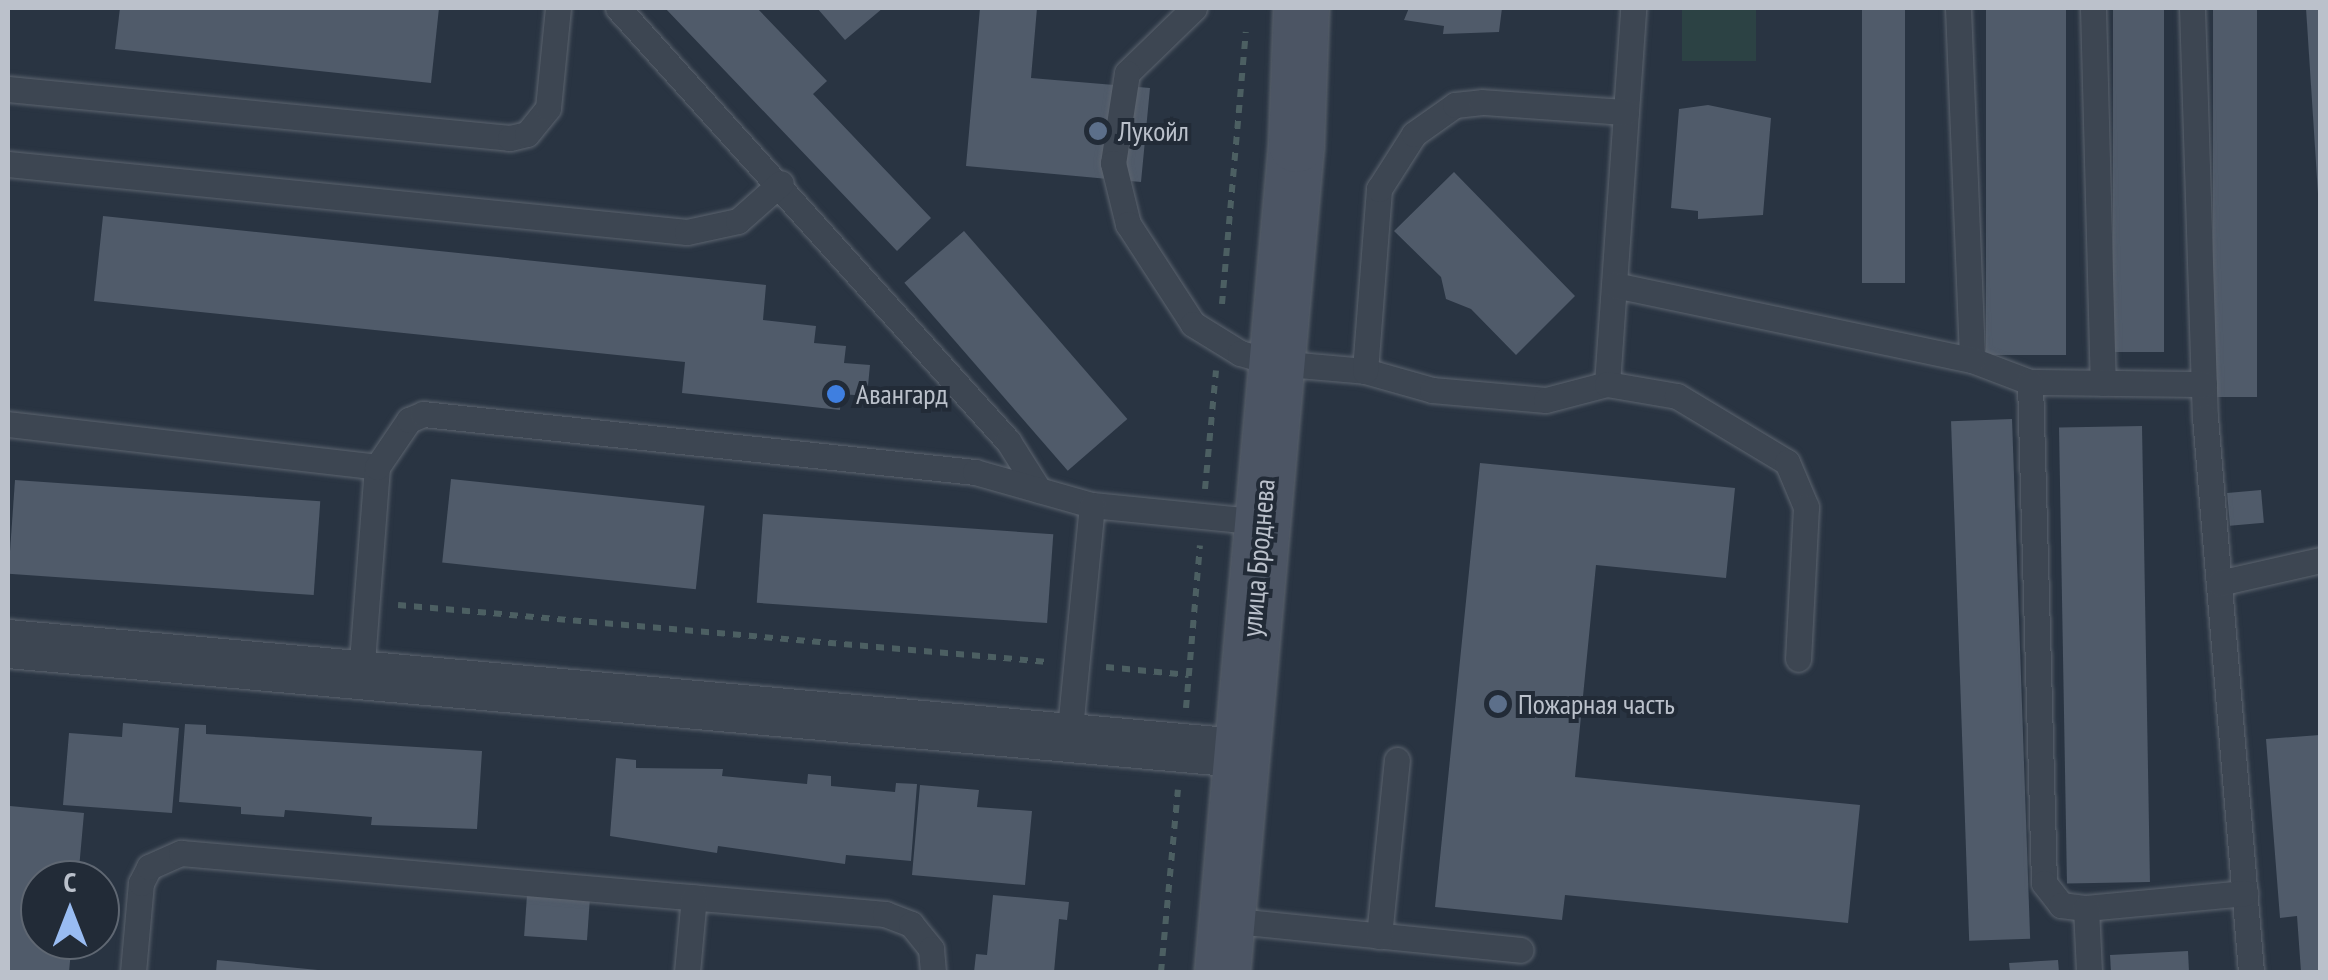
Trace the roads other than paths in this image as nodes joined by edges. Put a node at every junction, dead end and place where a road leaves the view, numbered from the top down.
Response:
1 (558, 8) edge
2 (618, 8) edge
3 (1194, 8) edge
4 (1301, 8) edge
5 (1633, 8) edge
6 (1958, 8) edge
7 (2094, 8) edge
8 (2192, 8) edge
9 (8, 89) edge
10 (1626, 112) junction
11 (8, 164) edge
12 (781, 183) junction
13 (1615, 285) junction
14 (1972, 360) junction
15 (1276, 363) junction
16 (1366, 370) junction
17 (2030, 382) junction
18 (2103, 383) junction
19 (1607, 384) junction
20 (2204, 384) junction
21 (8, 424) edge
22 (377, 467) junction
23 (1039, 490) junction
24 (1092, 505) junction
25 (1262, 522) junction
26 (2320, 560) edge
27 (2219, 583) junction
28 (8, 644) edge
29 (1798, 659) dead end
30 (362, 673) junction
31 (1069, 739) junction
32 (1240, 753) junction
33 (1397, 760) dead end
34 (2244, 893) junction
35 (694, 897) junction
36 (2086, 908) junction
37 (1378, 936) junction
38 (1224, 946) edge
39 (1520, 950) dead end
40 (132, 972) edge
41 (688, 972) edge
42 (933, 972) edge
43 (2089, 972) edge
44 (2251, 972) edge

1 - 9 lane
2 - 12 lane
3 - 15 lane
4 - 15 main road, улица Броднева
5 - 10 lane
6 - 14 lane
7 - 18 lane
8 - 20 lane
10 - 13 lane
10 - 16 lane
11 - 12 lane
12 - 23 lane
13 - 14 lane
13 - 19 lane
14 - 17 lane
15 - 16 lane
15 - 25 main road, улица Броднева
16 - 19 lane
17 - 18 lane
17 - 36 lane
18 - 20 lane
19 - 29 lane
20 - 27 lane
21 - 22 lane
22 - 23 lane
22 - 30 lane
23 - 24 lane
24 - 25 lane
24 - 31 lane
25 - 32 main road, улица Броднева
26 - 27 lane
27 - 34 lane
28 - 30 street
30 - 31 street
31 - 32 street
32 - 38 main road, улица Броднева
33 - 37 lane
34 - 36 lane
34 - 44 lane
35 - 40 lane
35 - 41 lane
35 - 42 lane
36 - 43 lane
37 - 38 lane
37 - 39 lane

